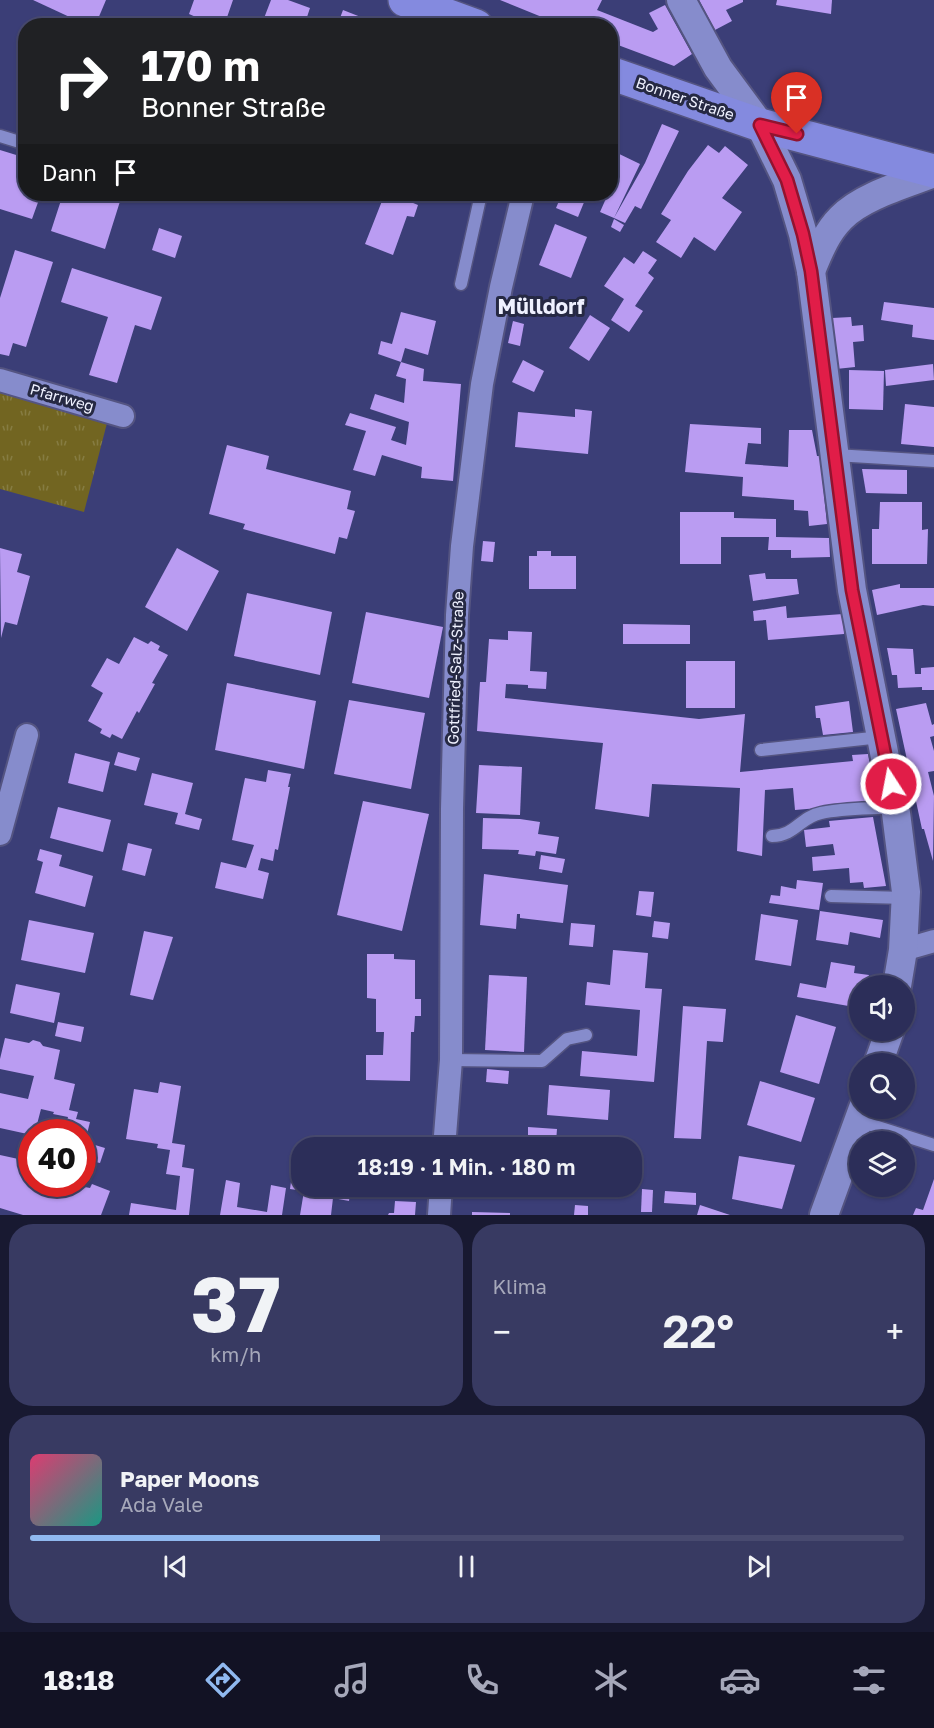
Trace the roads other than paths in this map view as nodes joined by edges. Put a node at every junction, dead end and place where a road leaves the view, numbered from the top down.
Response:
1 (405, 0) edge
2 (681, 0) edge
3 (454, 18) edge
4 (618, 76) edge
5 (760, 125) junction
6 (0, 136) edge
7 (18, 142) edge
8 (934, 172) edge
9 (479, 201) edge
10 (522, 201) edge
11 (811, 271) junction
12 (460, 284) dead end
13 (0, 380) edge
14 (123, 416) dead end
15 (835, 455) junction
16 (934, 461) edge
17 (27, 735) dead end
18 (881, 737) junction
19 (761, 750) dead end
20 (895, 807) junction
21 (0, 834) edge
22 (772, 836) dead end
23 (831, 896) dead end
24 (906, 898) junction
25 (934, 941) edge
26 (903, 950) junction
27 (899, 975) edge
28 (586, 1035) dead end
29 (451, 1060) junction
30 (860, 1119) edge
31 (871, 1119) edge
32 (445, 1137) edge
33 (934, 1145) edge
34 (440, 1197) edge
35 (438, 1215) edge
36 (824, 1215) edge

1 - 3 main road
2 - 5 street
4 - 5 main road, Bonner Straße
5 - 8 main road, Bonner Straße
5 - 11 street
6 - 7 lane
8 - 11 street
9 - 12 lane
10 - 29 street, Gottfried-Salz-Straße
11 - 15 street
13 - 14 street, Pfarrweg
15 - 16 lane
15 - 18 street
17 - 21 street
18 - 19 lane
18 - 20 street
20 - 22 lane
20 - 24 street
23 - 24 lane
24 - 26 street
25 - 26 street
26 - 27 street
28 - 29 lane
29 - 32 street, Gottfried-Salz-Straße
30 - 36 street
31 - 33 lane
34 - 35 street

